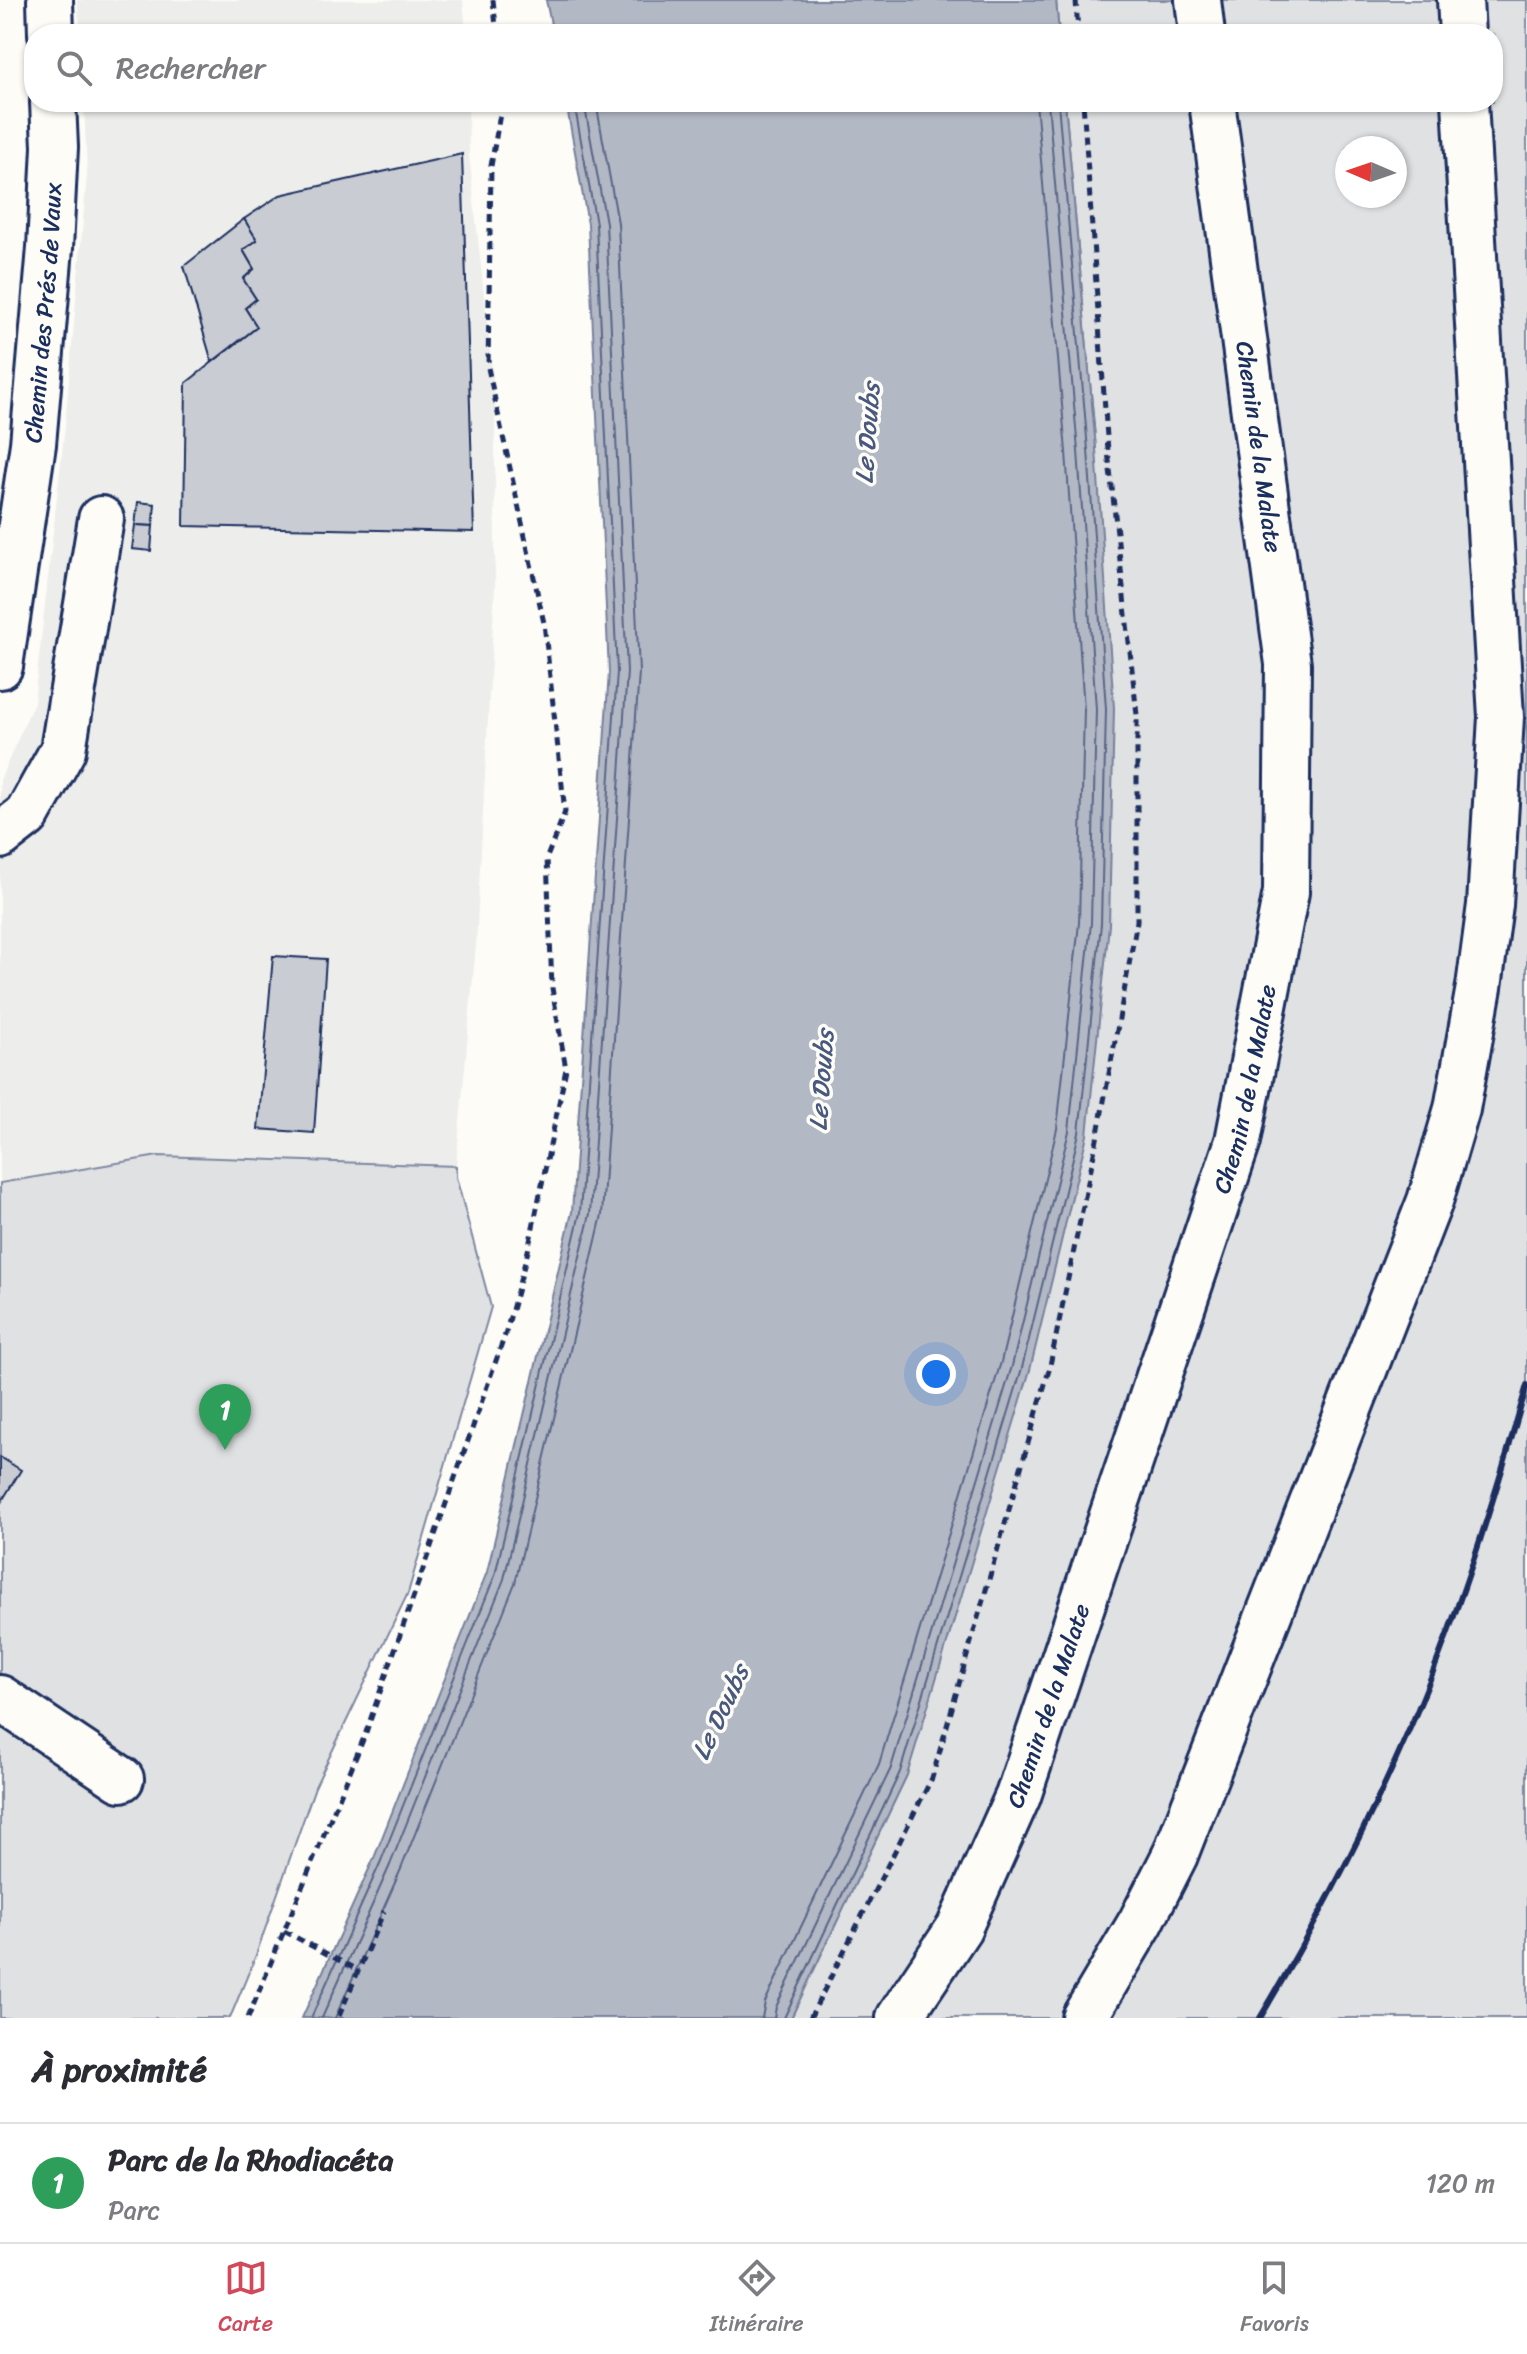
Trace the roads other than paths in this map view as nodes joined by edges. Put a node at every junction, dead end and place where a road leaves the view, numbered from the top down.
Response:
1 (50, 0) edge
2 (1198, 0) edge
3 (1460, 0) edge
4 (51, 24) edge
5 (1201, 24) edge
6 (1461, 24) edge
7 (53, 112) edge
8 (1213, 112) edge
9 (1466, 112) edge
10 (101, 519) dead end
11 (0, 666) edge
12 (0, 836) edge
13 (0, 1698) edge
14 (121, 1779) dead end
15 (899, 2018) edge
16 (1084, 2018) edge

1 - 4 street
2 - 5 street
3 - 6 street
7 - 11 street, Chemin des Prés de Vaux
8 - 15 street, Chemin de la Malate
9 - 16 street
10 - 12 street
13 - 14 street

